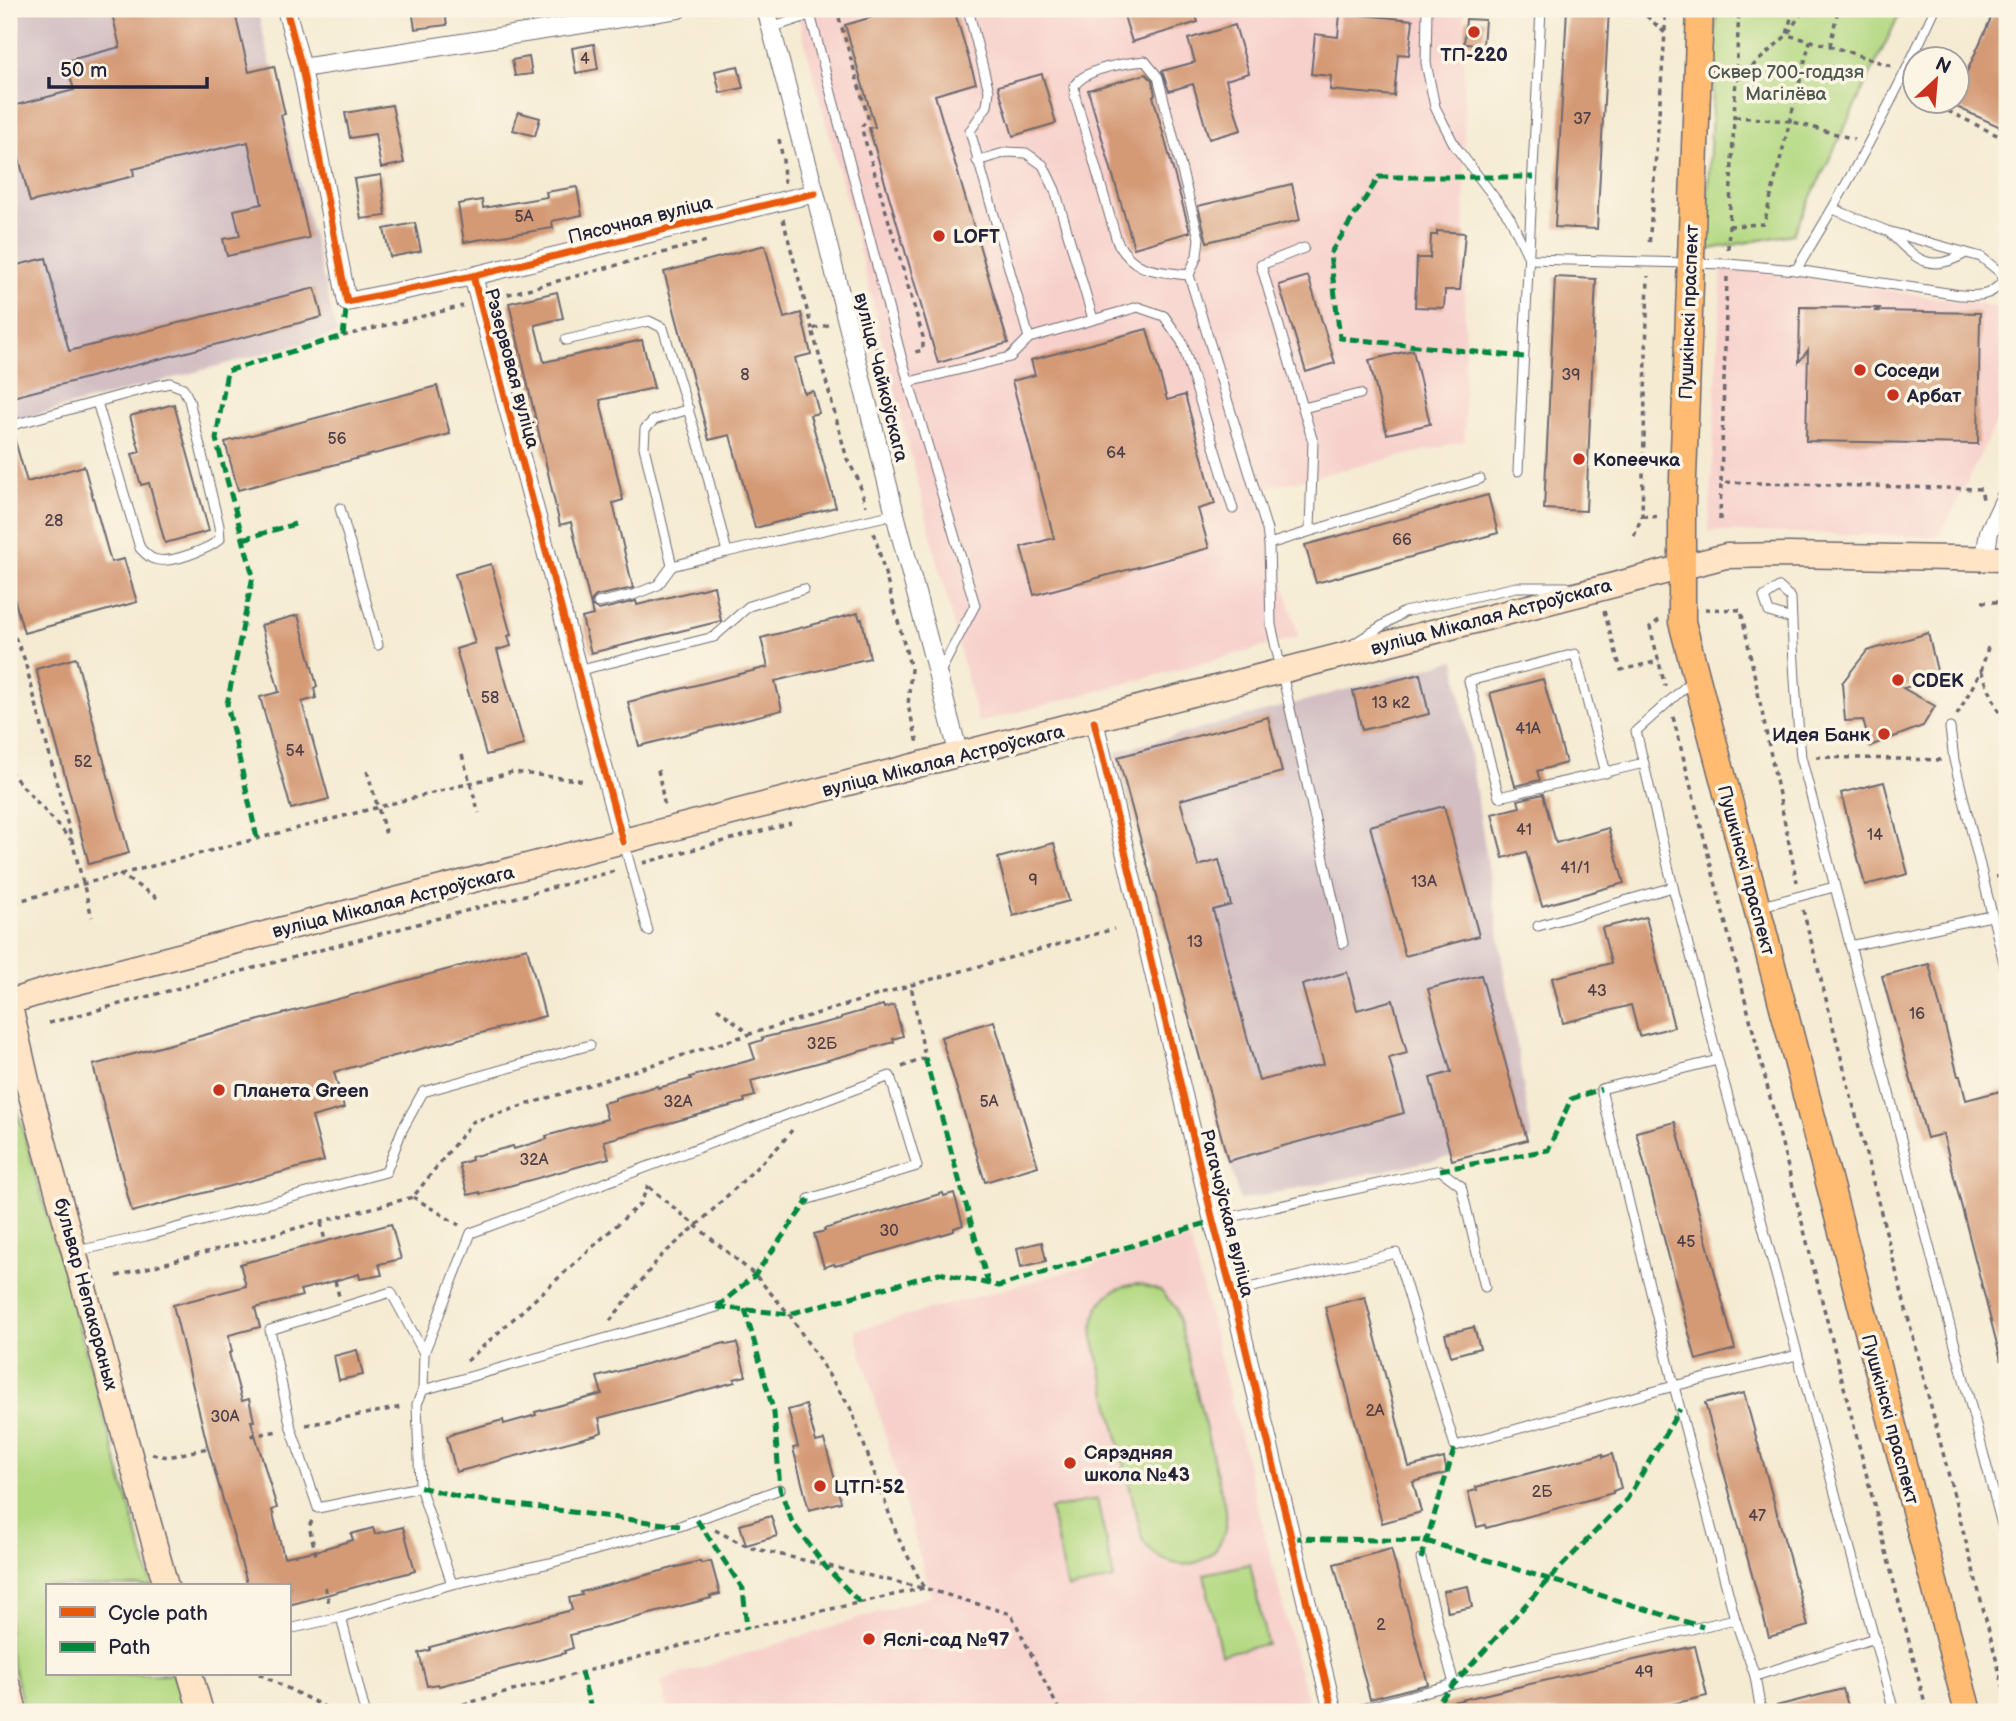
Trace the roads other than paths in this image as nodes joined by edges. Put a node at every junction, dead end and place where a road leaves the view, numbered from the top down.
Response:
1 (286, 9) edge
2 (678, 9) edge
3 (766, 9) edge
4 (827, 9) edge
5 (968, 9) edge
6 (1427, 9) edge
7 (1541, 9) edge
8 (1700, 9) edge
9 (1935, 9) edge
10 (810, 14) junction
11 (771, 28) junction
12 (302, 68) junction
13 (977, 161) junction
14 (815, 193) junction
15 (1833, 209) junction
16 (1887, 231) junction
17 (1304, 248) dead end
18 (1966, 253) junction
19 (1530, 259) junction
20 (1690, 264) junction
21 (1796, 270) junction
22 (1189, 275) junction
23 (473, 276) junction
24 (1093, 319) junction
25 (1029, 338) junction
26 (566, 340) dead end
27 (909, 382) junction
28 (1360, 394) dead end
29 (97, 402) junction
30 (1303, 408) junction
31 (688, 409) junction
32 (9, 426) edge
33 (1518, 471) dead end
34 (1480, 479) dead end
35 (2007, 494) edge
36 (340, 508) dead end
37 (1233, 509) dead end
38 (895, 514) junction
39 (1310, 529) junction
40 (1269, 544) junction
41 (727, 552) junction
42 (1996, 558) edge
43 (672, 566) junction
44 (1681, 566) junction
45 (804, 589) dead end
46 (598, 603) dead end
47 (1792, 619) dead end
48 (378, 645) dead end
49 (577, 671) junction
50 (1280, 671) junction
51 (938, 675) junction
52 (1696, 677) junction
53 (1094, 721) junction
54 (1950, 728) road end
55 (959, 755) junction
56 (1644, 763) junction
57 (1606, 773) junction
58 (623, 842) junction
59 (1673, 887) junction
60 (1835, 887) junction
61 (1757, 907) junction
62 (1991, 916) junction
63 (1538, 926) dead end
64 (648, 931) dead end
65 (1343, 943) dead end
66 (1850, 946) junction
67 (2007, 975) edge
68 (9, 1002) edge
69 (590, 1045) dead end
70 (1718, 1060) junction
71 (810, 1199) dead end
72 (1213, 1221) junction
73 (75, 1251) junction
74 (1485, 1287) dead end
75 (1232, 1292) junction
76 (717, 1307) dead end
77 (424, 1353) junction
78 (1797, 1355) junction
79 (1674, 1386) junction
80 (423, 1390) junction
81 (420, 1487) junction
82 (780, 1489) dead end
83 (2007, 1544) edge
84 (1421, 1559) dead end
85 (165, 1584) edge
86 (452, 1584) junction
87 (341, 1617) junction
88 (1735, 1619) junction
89 (290, 1629) edge
90 (1875, 1638) junction
91 (191, 1676) edge
92 (1755, 1676) junction
93 (1454, 1684) junction
94 (9, 1688) edge
95 (15, 1712) edge
96 (201, 1712) edge
97 (365, 1712) edge
98 (1333, 1712) edge
99 (1350, 1712) edge
100 (1761, 1712) edge
101 (1894, 1712) edge
102 (1968, 1712) edge

1 - 12 street, Рэзервовая вуліца
2 - 12 street
3 - 11 street, вуліца Чайкоўскага
4 - 10 lane
5 - 13 lane
6 - 19 lane
7 - 19 lane
8 - 20 main road, Пушкінскі праспект
9 - 15 lane
10 - 11 lane
10 - 27 lane
11 - 14 street, вуліца Чайкоўскага
12 - 23 street, Рэзервовая вуліца
13 - 24 lane
13 - 25 lane
14 - 23 street, Пясочная вуліца
14 - 38 street, вуліца Чайкоўскага
15 - 16 lane
15 - 21 lane
16 - 18 lane
16 - 18 lane
17 - 30 lane
18 - 21 lane
19 - 20 lane
19 - 33 lane
20 - 21 lane
20 - 44 main road, Пушкінскі праспект
22 - 22 lane
22 - 40 lane
23 - 49 street, Рэзервовая вуліца
24 - 25 lane
24 - 37 lane
25 - 27 lane
26 - 31 lane
27 - 51 lane
28 - 30 lane
29 - 29 lane
29 - 32 lane
30 - 39 lane
31 - 41 lane
31 - 43 lane
34 - 39 lane
35 - 42 street
36 - 48 lane
38 - 41 lane
38 - 51 street, вуліца Чайкоўскага
39 - 40 lane
40 - 50 lane
41 - 43 lane
42 - 44 main road, вуліца Мікалая Астроўскага
43 - 46 lane
44 - 50 main road, вуліца Мікалая Астроўскага
44 - 52 main road, Пушкінскі праспект
45 - 49 lane
47 - 60 lane
49 - 58 street, Рэзервовая вуліца
50 - 53 main road, вуліца Мікалая Астроўскага
50 - 65 lane
51 - 55 street, вуліца Чайкоўскага
52 - 56 lane
52 - 61 main road, Пушкінскі праспект
53 - 55 main road, вуліца Мікалая Астроўскага
53 - 72 street, Рагачоўская вуліца
54 - 62 lane
55 - 58 main road, вуліца Мікалая Астроўскага
56 - 57 lane
56 - 59 lane
57 - 57 lane
58 - 64 lane
58 - 68 main road, вуліца Мікалая Астроўскага
59 - 63 lane
59 - 70 lane
60 - 61 lane
60 - 66 lane
61 - 102 main road, Пушкінскі праспект
62 - 66 lane
62 - 67 lane
66 - 83 lane
68 - 73 main road, бульвар Непакораных
69 - 73 lane
70 - 78 lane
70 - 79 lane
71 - 77 lane
72 - 74 lane
72 - 75 street, Рагачоўская вуліца
73 - 85 main road, бульвар Непакораных
75 - 79 lane
75 - 98 street, Рагачоўская вуліца
76 - 80 lane
77 - 80 lane
77 - 81 lane
78 - 79 lane
78 - 90 lane
79 - 88 lane
80 - 81 lane
81 - 86 lane
82 - 86 lane
84 - 93 lane
86 - 87 lane
87 - 89 lane
87 - 97 lane
88 - 92 lane
88 - 93 lane
90 - 92 lane
90 - 101 lane
91 - 96 main road
92 - 100 lane
93 - 99 lane
94 - 95 main road

